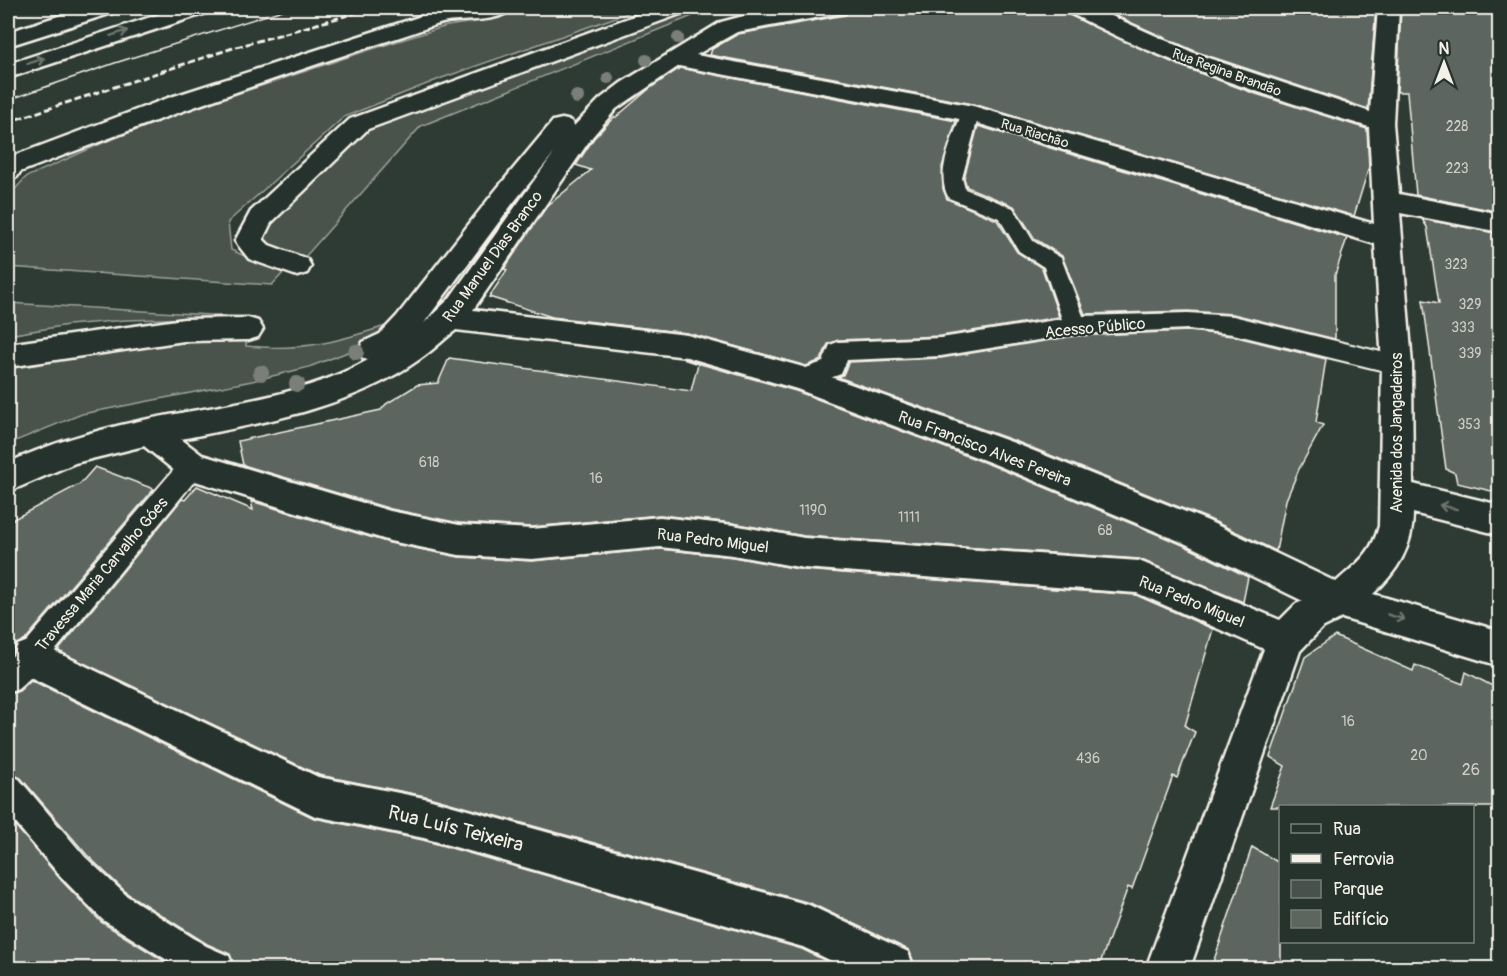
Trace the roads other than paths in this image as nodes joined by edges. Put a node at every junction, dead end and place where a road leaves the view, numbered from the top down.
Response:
1 (104, 8) edge
2 (198, 8) edge
3 (501, 8) edge
4 (675, 8) edge
5 (756, 8) edge
6 (837, 8) edge
7 (1078, 8) edge
8 (1389, 8) edge
9 (8, 39) edge
10 (675, 58) junction
11 (8, 71) edge
12 (970, 114) junction
13 (1381, 123) junction
14 (8, 171) edge
15 (1386, 201) junction
16 (1500, 223) edge
17 (1389, 238) junction
18 (297, 266) dead end
19 (450, 318) junction
20 (1075, 325) junction
21 (248, 329) dead end
22 (8, 356) edge
23 (1397, 365) junction
24 (803, 378) junction
25 (150, 433) junction
26 (8, 454) edge
27 (192, 466) junction
28 (8, 478) edge
29 (1397, 495) junction
30 (1500, 520) edge
31 (1340, 601) junction
32 (1285, 640) junction
33 (1500, 649) edge
34 (19, 669) edge
35 (8, 790) edge
36 (217, 969) edge
37 (892, 969) edge
38 (1168, 969) edge

1 - 9 street
11 -> 2 street
3 - 14 street
4 - 18 street
5 - 26 street
6 - 10 street, Rua Manuel Dias Branco
7 - 13 street, Rua Regina Brandão
8 - 13 street, Avenida dos Jangadeiros
10 - 12 street, Rua Riachão
10 - 19 street, Rua Manuel Dias Branco
12 - 17 street, Rua Riachão
12 - 20 lane
13 - 15 street, Avenida dos Jangadeiros
15 - 16 street
15 - 17 street, Avenida dos Jangadeiros
17 - 23 street, Avenida dos Jangadeiros
19 - 24 street, Rua Francisco Alves Pereira
19 - 25 street, Rua Manuel Dias Branco
20 - 23 lane, Acesso Público
20 - 24 lane, Acesso Público
21 - 22 street
23 - 29 street, Avenida dos Jangadeiros
24 - 31 street, Rua Francisco Alves Pereira
25 - 27 street, Rua Pedro Miguel
25 - 28 street, Rua Manuel Dias Branco
27 - 32 street, Rua Pedro Miguel
27 - 34 lane, Travessa Maria Carvalho Góes
30 -> 29 street
29 - 31 street, Avenida dos Jangadeiros
31 - 32 street, Avenida dos Jangadeiros
31 -> 33 street, Rua Francisco Alves Pereira
32 - 38 street, Avenida dos Jangadeiros
34 - 37 street, Rua Luís Teixeira
35 - 36 lane

